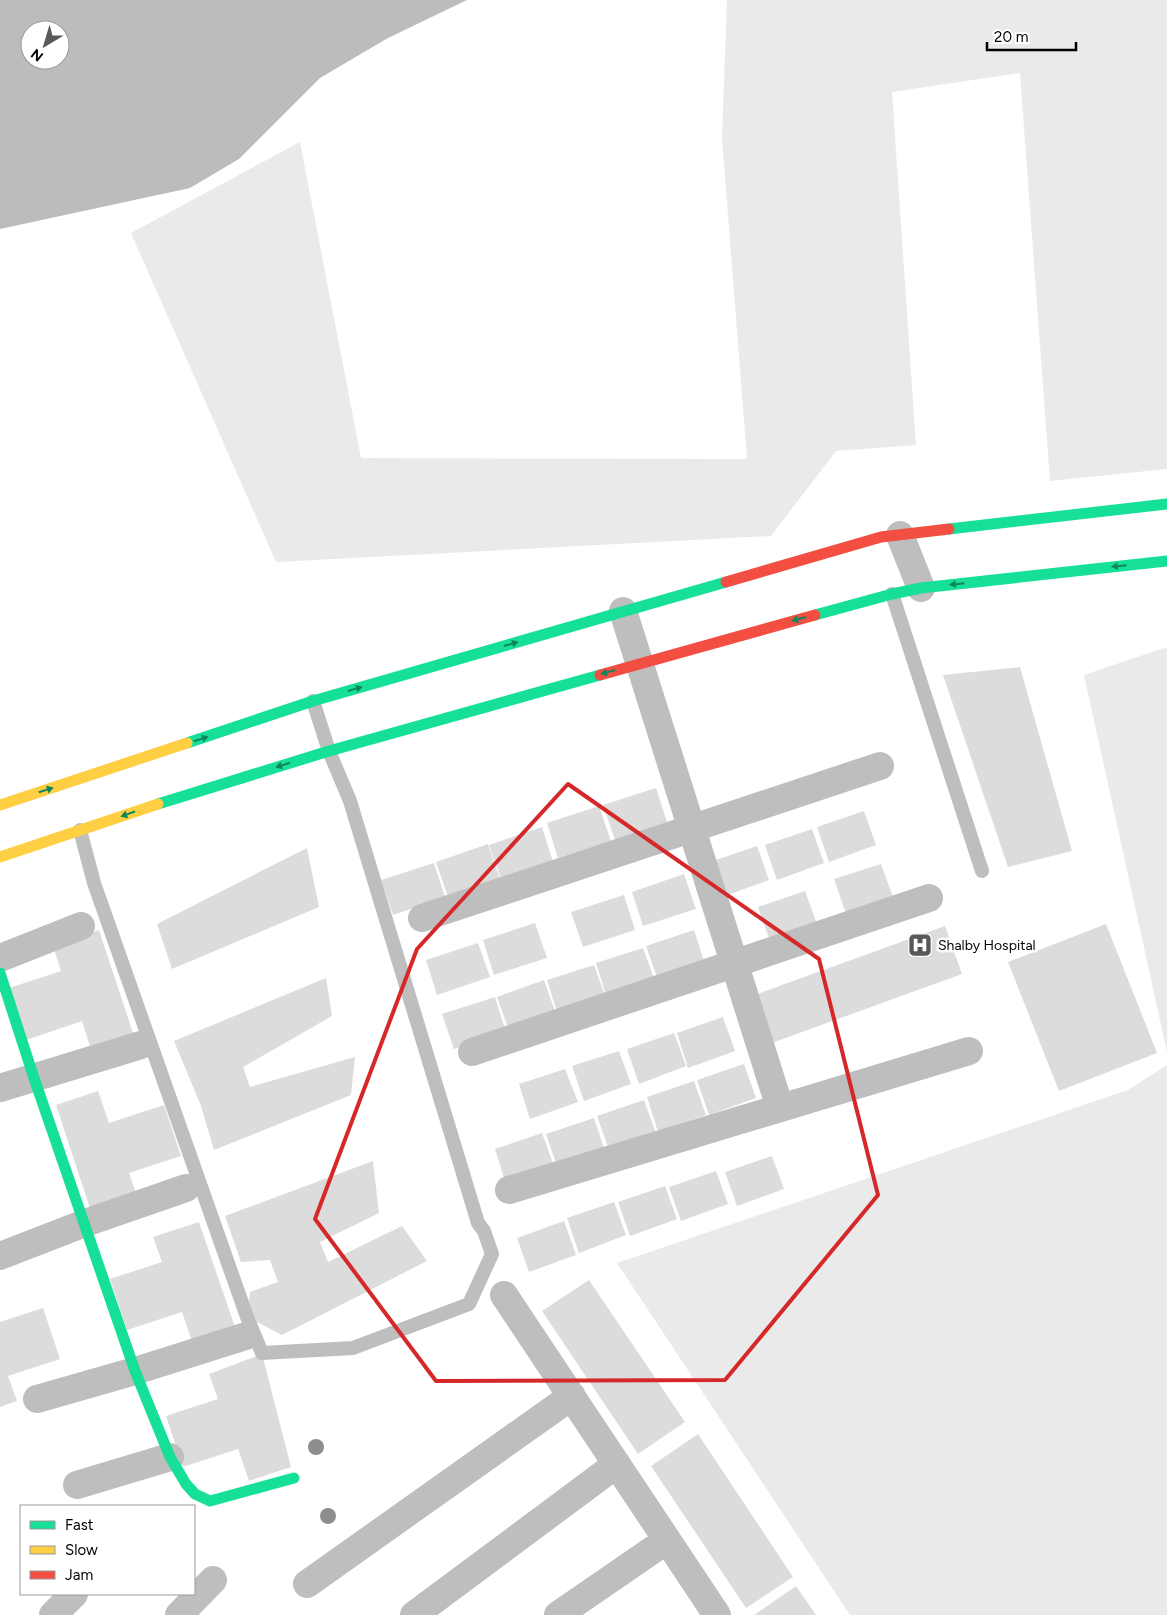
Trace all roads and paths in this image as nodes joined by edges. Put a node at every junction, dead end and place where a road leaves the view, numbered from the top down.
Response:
1 (1167, 504) edge
2 (900, 535) junction
3 (1167, 561) edge
4 (921, 588) junction
5 (892, 594) junction
6 (623, 611) junction
7 (639, 663) junction
8 (313, 702) junction
9 (329, 751) junction
10 (880, 766) dead end
11 (0, 805) edge
12 (692, 828) junction
13 (80, 830) junction
14 (0, 857) edge
15 (982, 871) dead end
16 (929, 898) dead end
17 (422, 918) dead end
18 (81, 926) dead end
19 (0, 958) edge
20 (734, 964) junction
21 (0, 972) edge
22 (141, 1045) dead end
23 (969, 1051) dead end
24 (472, 1052) dead end
25 (34, 1078) junction
26 (0, 1088) edge
27 (780, 1108) junction
28 (186, 1188) dead end
29 (509, 1190) dead end
30 (85, 1223) junction
31 (0, 1256) edge
32 (504, 1295) dead end
33 (246, 1336) dead end
34 (135, 1371) junction
35 (572, 1396) junction
36 (37, 1399) dead end
37 (170, 1458) junction
38 (617, 1464) junction
39 (294, 1478) dead end
40 (77, 1485) dead end
41 (667, 1540) junction
42 (213, 1580) dead end
43 (307, 1584) dead end
44 (73, 1595) edge
45 (53, 1615) edge
46 (179, 1615) edge
47 (414, 1615) edge
48 (558, 1615) edge
49 (717, 1615) edge

1 - 2 street
2 - 4 street
2 - 6 street
3 -> 4 street
4 - 5 street
5 -> 7 street
5 - 15 lane
6 - 7 street
8 -> 6 street
7 -> 9 street
7 - 12 street
8 - 9 lane
11 -> 8 street
9 -> 13 street
9 - 13 lane
10 - 12 street
12 - 17 street
12 - 20 street
13 - 14 street
16 - 20 street
18 - 19 street
20 - 24 street
20 - 27 street
21 - 25 street
22 - 25 street
23 - 27 street
25 - 26 street
25 - 30 street
27 - 29 street
28 - 30 street
30 - 31 street
30 - 34 street
32 - 35 street
33 - 34 street
34 - 36 street
34 - 37 street
35 - 38 street
35 - 43 street
37 - 39 street
37 - 40 street
38 - 41 street
38 - 47 street
41 - 48 street
41 - 49 street
42 - 46 street
44 - 45 street

